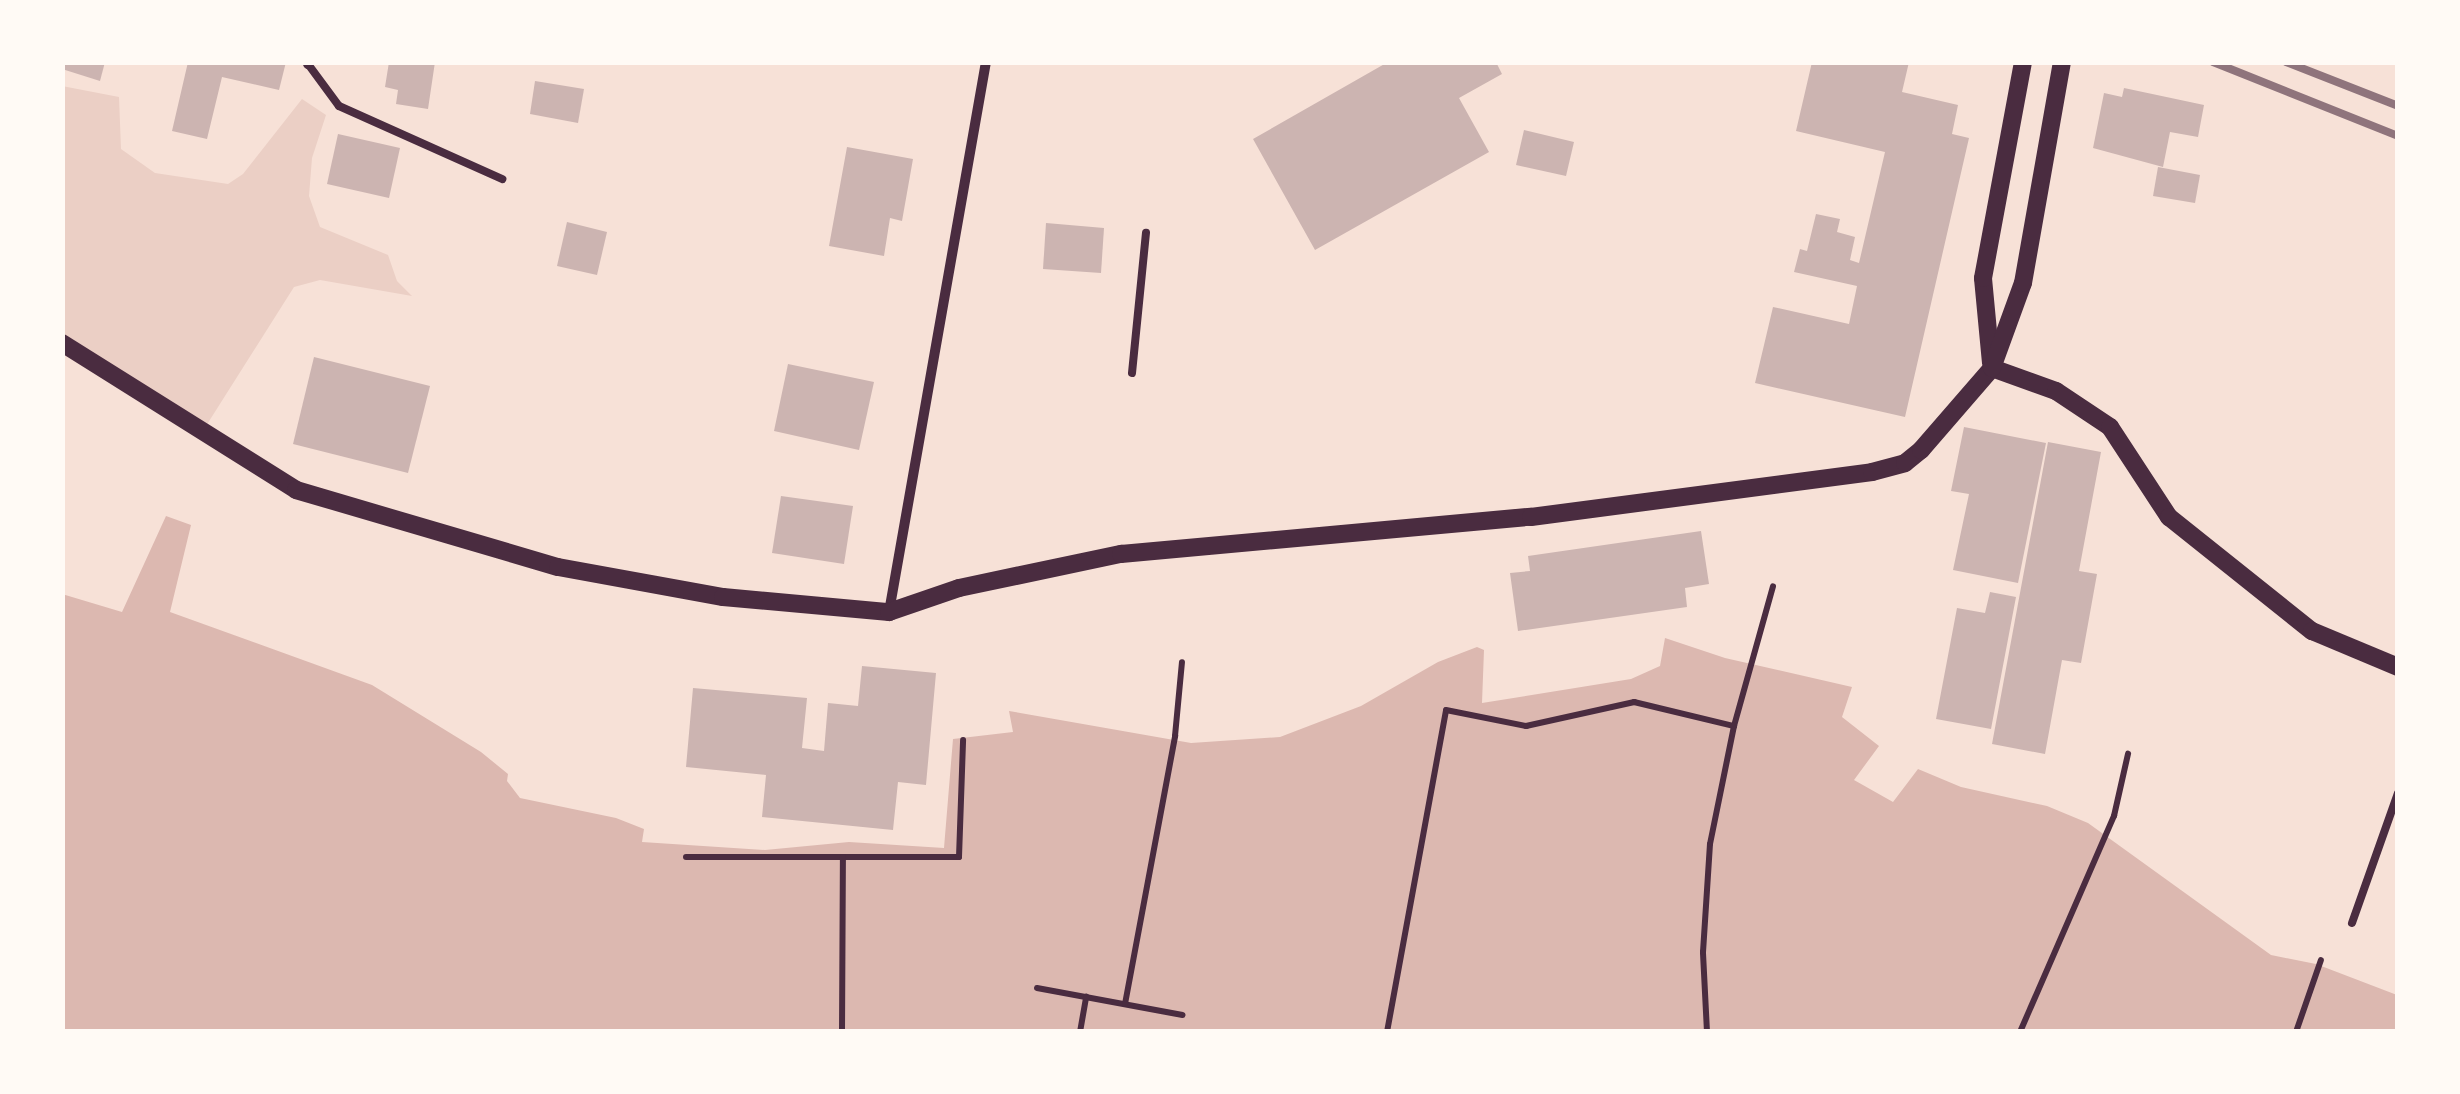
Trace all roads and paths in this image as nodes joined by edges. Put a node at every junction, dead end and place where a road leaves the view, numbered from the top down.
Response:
1 (986, 62) edge
2 (2023, 62) edge
3 (2062, 62) edge
4 (308, 63) edge
5 (502, 179) dead end
6 (1146, 233) dead end
7 (62, 343) edge
8 (1992, 368) junction
9 (1132, 373) dead end
10 (1772, 586) dead end
11 (889, 612) junction
12 (1182, 662) dead end
13 (2398, 668) edge
14 (1734, 726) junction
15 (963, 740) dead end
16 (2128, 754) dead end
17 (2398, 793) edge
18 (686, 857) dead end
19 (843, 857) junction
20 (2352, 924) dead end
21 (2321, 960) dead end
22 (1037, 988) dead end
23 (1086, 996) junction
24 (1125, 1004) junction
25 (1183, 1015) dead end
26 (842, 1032) edge
27 (1080, 1032) edge
28 (1387, 1032) edge
29 (1707, 1032) edge
30 (2020, 1032) edge
31 (2296, 1032) edge

1 - 11 street
2 - 8 street
3 - 8 street
4 - 5 lane
6 - 9 lane
7 - 11 street
8 - 11 street
8 - 13 street
10 - 14 path
12 - 24 path
14 - 28 path
14 - 29 path
15 - 19 path
16 - 30 path
17 - 20 lane
18 - 19 path
19 - 26 path
21 - 31 path
22 - 23 path
23 - 24 path
23 - 27 path
24 - 25 path

